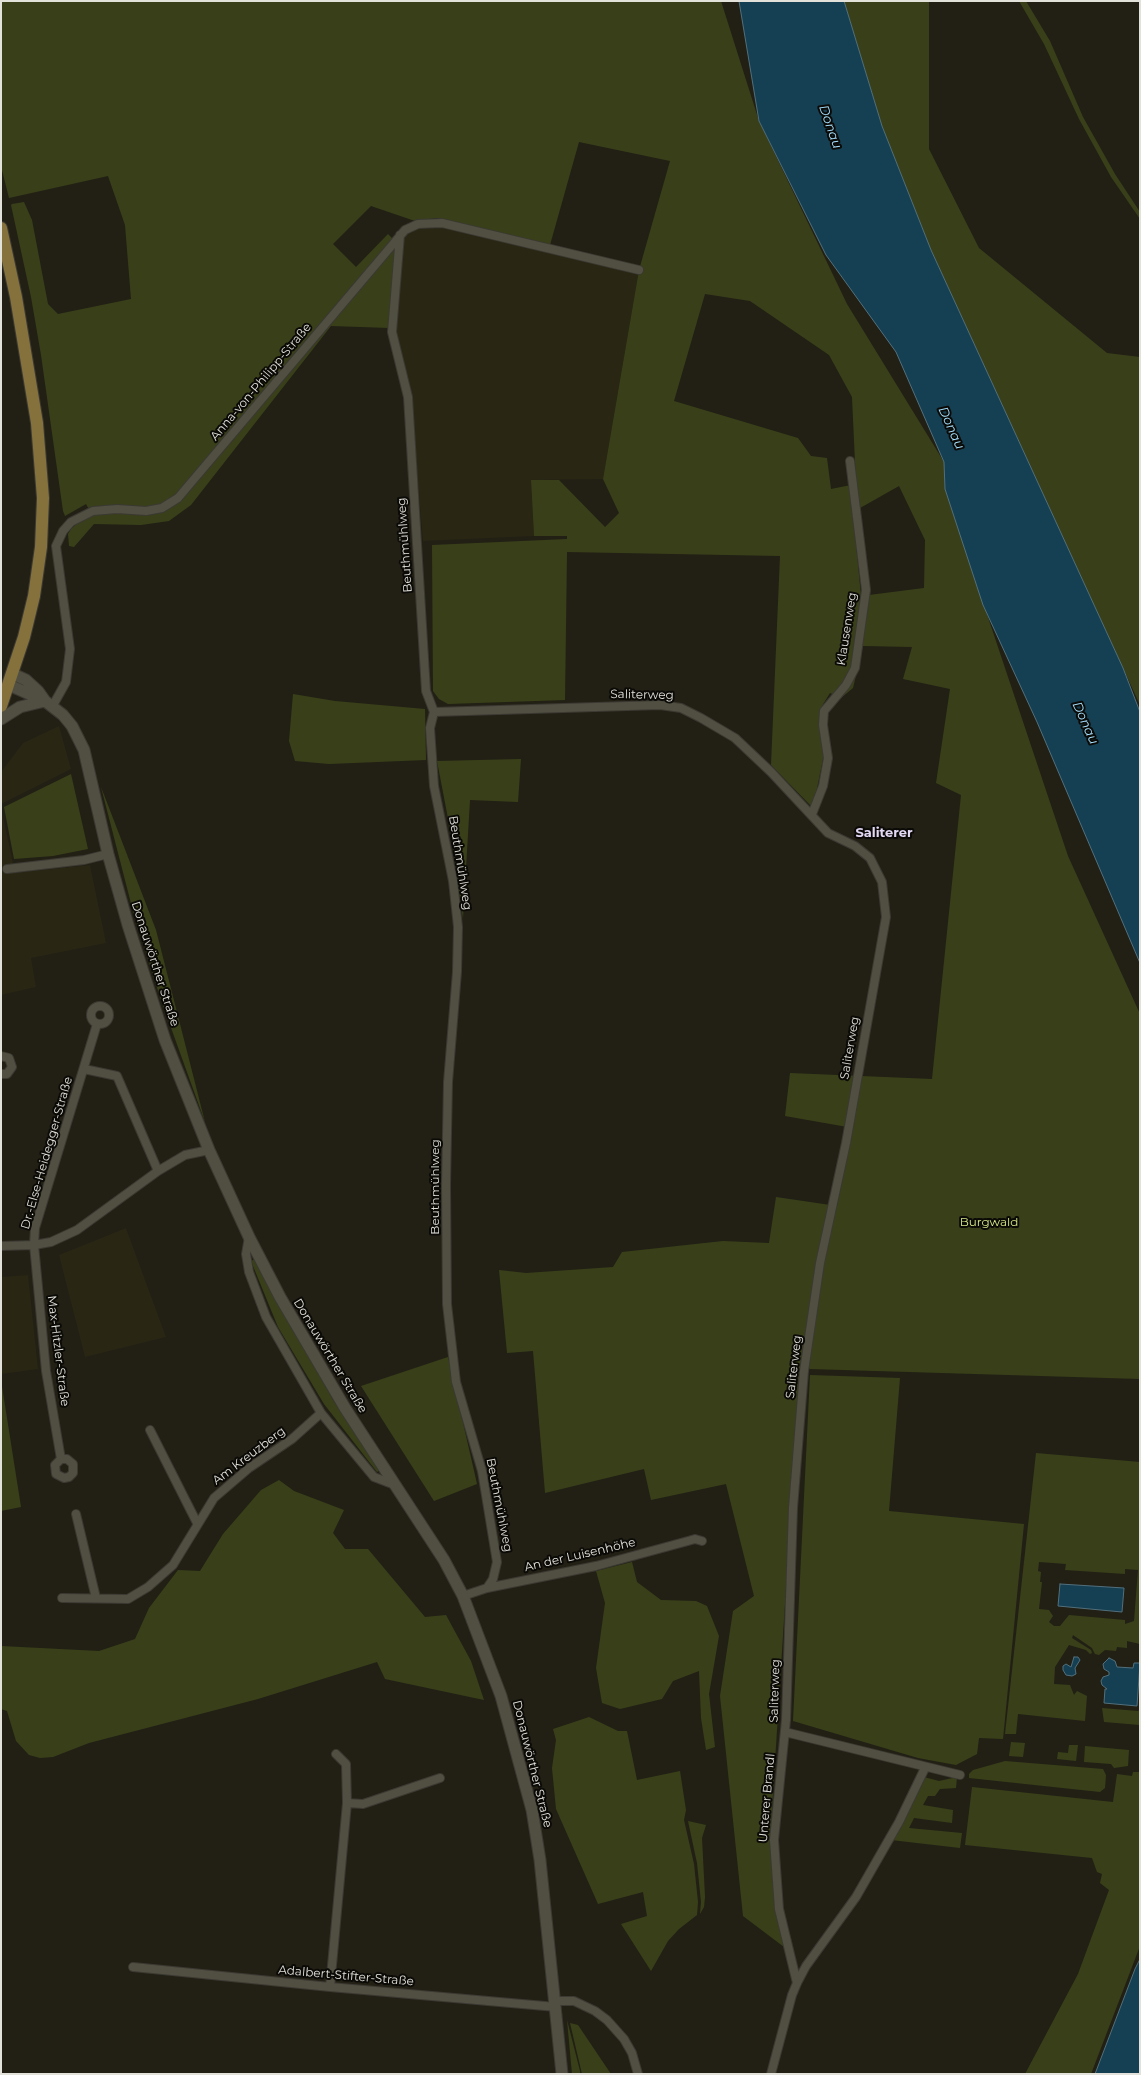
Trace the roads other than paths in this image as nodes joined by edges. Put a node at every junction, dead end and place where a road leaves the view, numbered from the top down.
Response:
1 (1, 228) edge
2 (400, 234) junction
3 (639, 270) dead end
4 (850, 461) dead end
5 (11, 680) junction
6 (49, 704) junction
7 (1, 706) edge
8 (434, 712) junction
9 (1, 719) edge
10 (812, 814) junction
11 (108, 854) junction
12 (7, 869) dead end
13 (97, 1024) dead end
14 (1, 1056) edge
15 (84, 1069) junction
16 (1, 1074) edge
17 (209, 1150) junction
18 (158, 1171) junction
19 (249, 1237) junction
20 (34, 1245) junction
21 (1, 1246) edge
22 (321, 1413) junction
23 (150, 1430) dead end
24 (61, 1459) dead end
25 (394, 1485) junction
26 (76, 1514) dead end
27 (197, 1524) junction
28 (702, 1541) dead end
29 (487, 1588) junction
30 (463, 1596) junction
31 (62, 1598) dead end
32 (96, 1598) junction
33 (785, 1732) junction
34 (336, 1754) dead end
35 (925, 1768) junction
36 (960, 1775) dead end
37 (440, 1778) dead end
38 (347, 1803) junction
39 (133, 1967) dead end
40 (797, 1983) junction
41 (330, 1987) junction
42 (555, 2004) junction
43 (562, 2074) edge
44 (638, 2074) edge
45 (771, 2074) edge

1 - 5 main road
2 - 3 street, Anna-von-Philipp-Straße
2 - 6 street, Anna-von-Philipp-Straße
2 - 8 street, Beuthmühlweg
4 - 10 street, Klausenweg
5 - 6 main road, Donauwörther Straße
5 - 7 main road
6 - 9 main road
6 - 11 main road, Donauwörther Straße
8 - 10 street, Saliterweg
8 - 29 street, Beuthmühlweg
10 - 33 street, Saliterweg
11 - 12 street
11 - 17 main road, Donauwörther Straße
13 - 15 street, Dr.-Else-Heidegger-Straße
14 - 16 street
15 - 18 street, Dr.-Else-Heidegger-Straße
15 - 20 street, Dr.-Else-Heidegger-Straße
17 - 18 street
17 - 19 main road, Donauwörther Straße
18 - 20 street
19 - 22 street
19 - 25 main road, Donauwörther Straße
20 - 21 street
20 - 24 street, Max-Hitzler-Straße
22 - 25 street
22 - 27 street, Am Kreuzberg
23 - 27 street
25 - 30 main road, Donauwörther Straße
26 - 32 street
27 - 32 street, Am Kreuzberg
28 - 29 street, An der Luisenhöhe
29 - 30 street, An der Luisenhöhe
30 - 42 main road, Donauwörther Straße
31 - 32 street, Am Kreuzberg
33 - 35 street
33 - 40 street, Unterer Brandl
34 - 38 street
35 - 36 street
35 - 40 street
37 - 38 street
38 - 41 street
39 - 41 street, Adalbert-Stifter-Straße
40 - 45 street
41 - 42 street, Adalbert-Stifter-Straße
42 - 43 main road, Donauwörther Straße
42 - 44 street, Adalbert-Stifter-Straße

